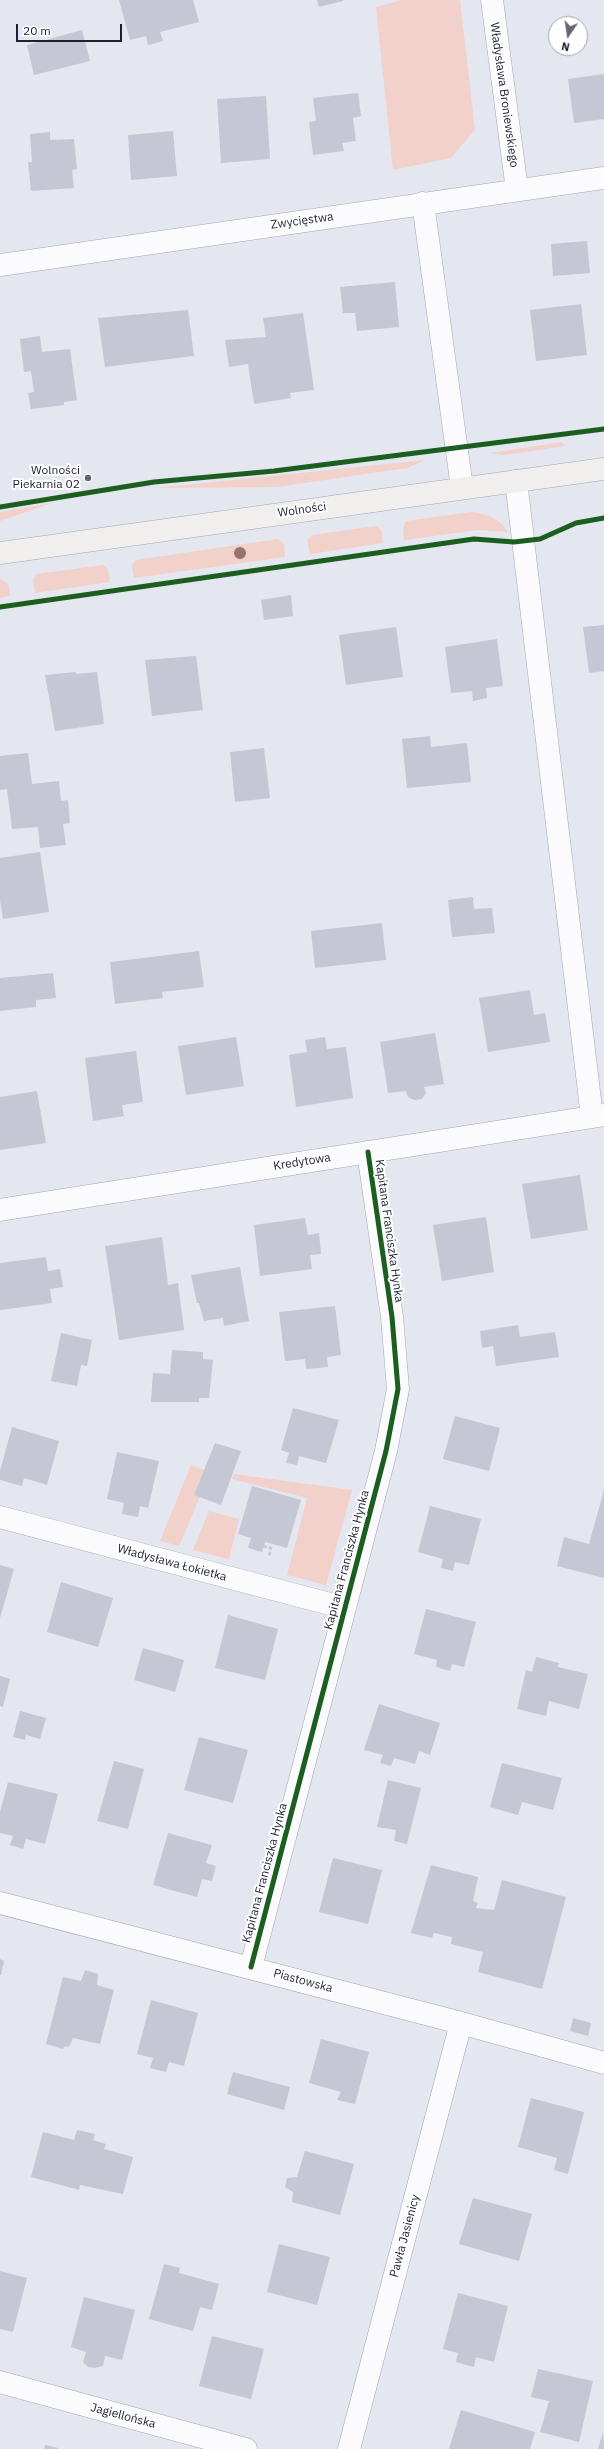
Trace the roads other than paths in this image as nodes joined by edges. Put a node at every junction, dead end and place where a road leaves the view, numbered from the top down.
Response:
1 (492, 0) edge
2 (604, 178) edge
3 (517, 190) junction
4 (423, 204) junction
5 (0, 265) edge
6 (604, 469) edge
7 (516, 481) junction
8 (462, 488) junction
9 (0, 553) edge
10 (598, 1116) edge
11 (368, 1152) junction
12 (0, 1210) edge
13 (0, 1517) edge
14 (345, 1608) junction
15 (0, 1902) edge
16 (251, 1967) junction
17 (461, 2023) junction
18 (604, 2063) edge
19 (0, 2382) edge
20 (246, 2449) edge
21 (349, 2449) edge

1 - 3 street, Władysława Broniewskiego
2 - 3 street, Zwycięstwa
3 - 4 street, Zwycięstwa
4 - 5 street, Zwycięstwa
4 - 8 street
6 - 7 main road, Wolności
7 - 8 main road, Wolności
7 - 10 street
8 - 9 main road, Wolności
10 - 11 street, Kredytowa
11 - 12 street, Kredytowa
11 - 14 street, Kapitana Franciszka Hynka
13 - 14 street, Władysława Łokietka
14 - 16 street, Kapitana Franciszka Hynka
15 - 16 street, Piastowska
16 - 17 street, Piastowska
17 - 18 street, Piastowska
17 - 21 street, Pawła Jasienicy
19 - 20 street, Jagiellońska

